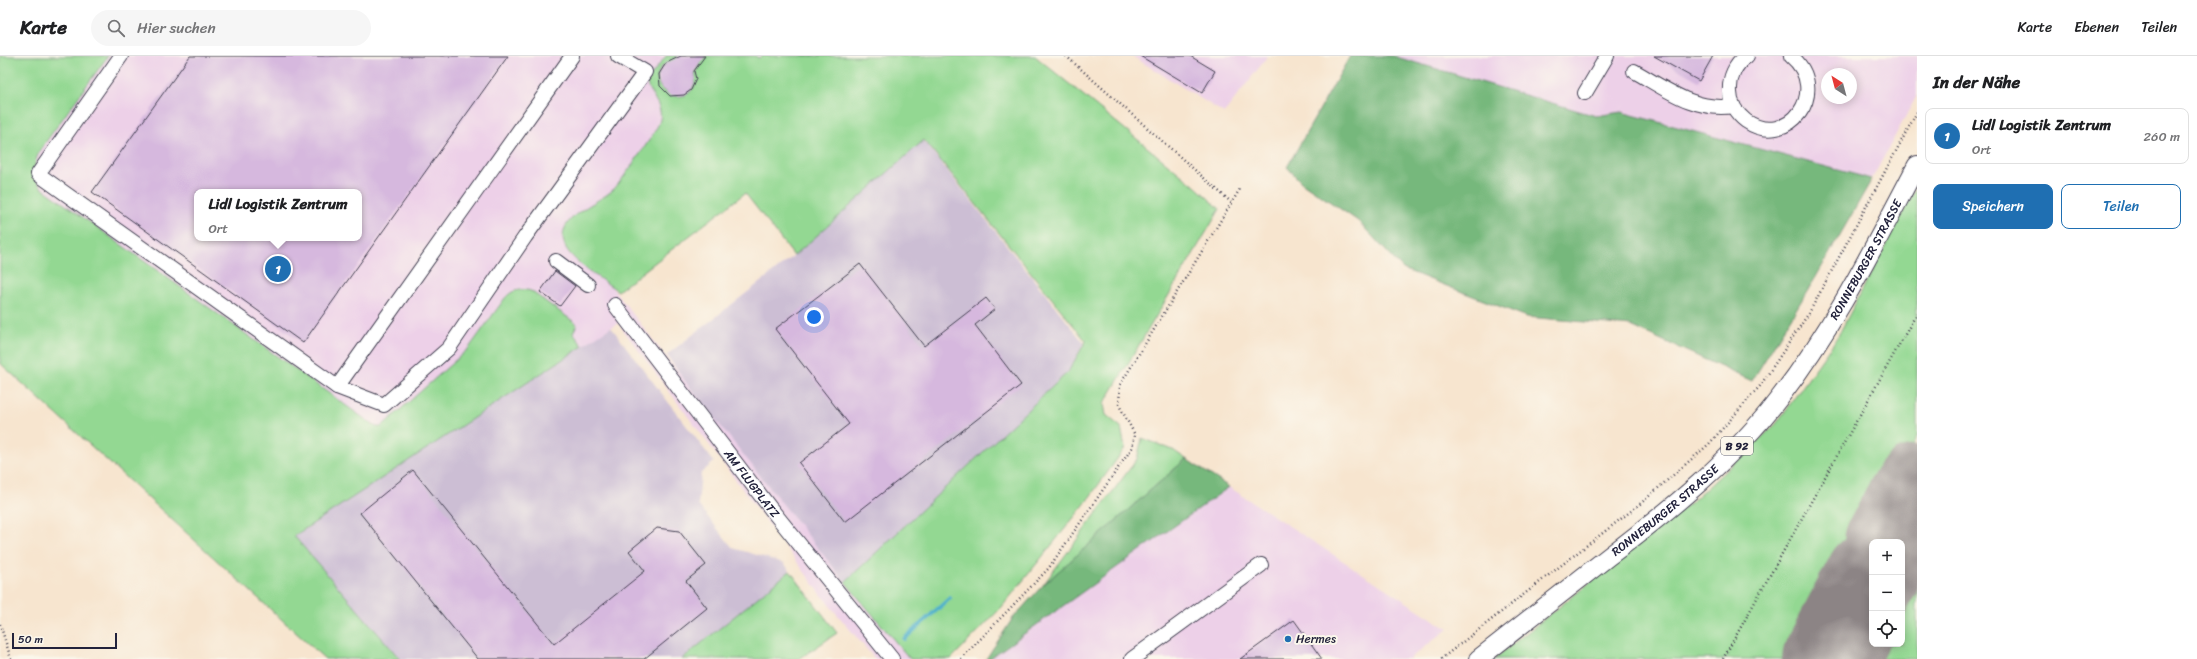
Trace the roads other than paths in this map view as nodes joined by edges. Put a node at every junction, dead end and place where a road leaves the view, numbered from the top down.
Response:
1 (121, 56) edge
2 (572, 56) edge
3 (618, 56) edge
4 (1607, 56) edge
5 (1748, 56) edge
6 (1791, 56) edge
7 (1634, 71) dead end
8 (1586, 93) dead end
9 (1733, 106) junction
10 (1917, 165) edge
11 (556, 261) dead end
12 (588, 284) dead end
13 (615, 305) dead end
14 (337, 387) junction
15 (1260, 565) dead end
16 (892, 659) edge
17 (1132, 659) edge
18 (1478, 659) edge

1 - 14 street
2 - 14 street
3 - 14 street
4 - 8 street
5 - 9 street
6 - 9 street
7 - 9 street
10 - 18 main road, RONNEBURGER STRASSE / B 92
11 - 12 street
13 - 16 street, AM FLUGPLATZ
15 - 17 street

